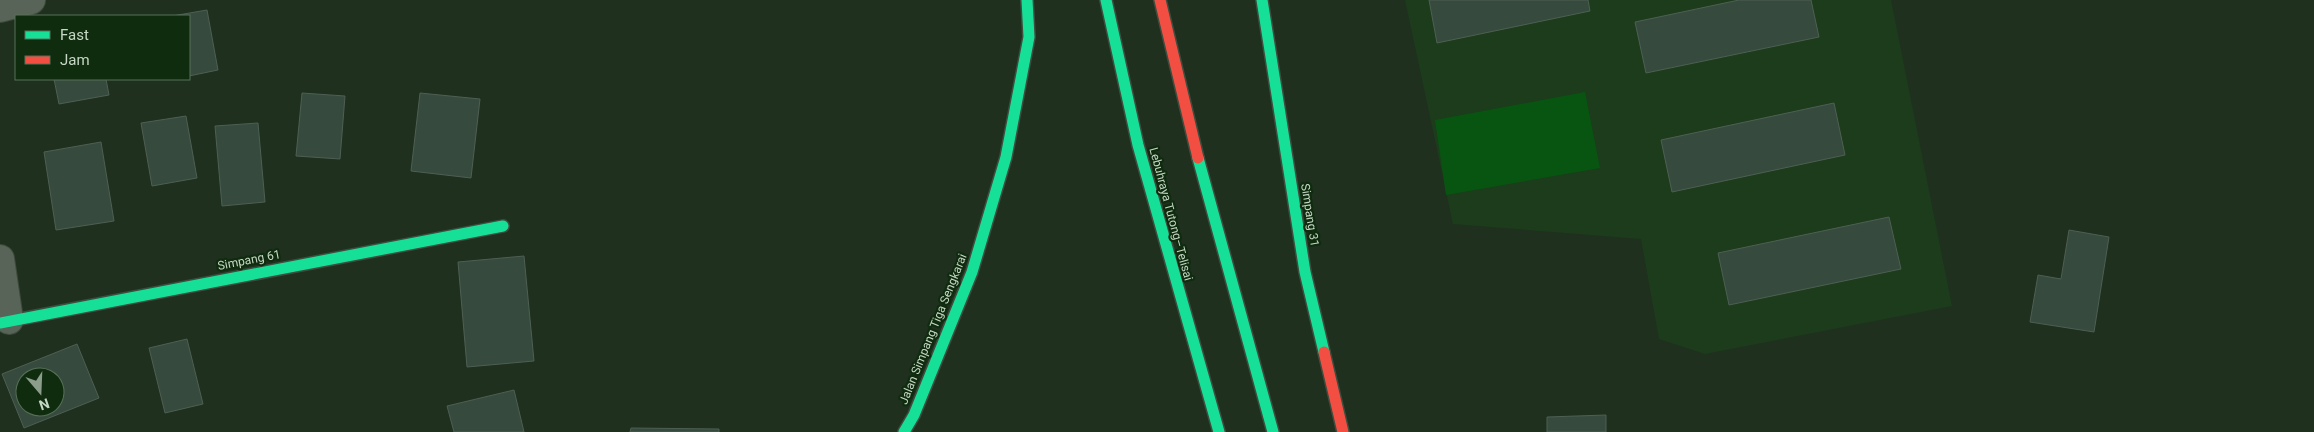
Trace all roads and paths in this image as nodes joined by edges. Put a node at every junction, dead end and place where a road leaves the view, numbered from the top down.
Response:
1 (31, 0) edge
2 (1027, 0) edge
3 (1106, 0) edge
4 (1160, 0) edge
5 (1262, 0) edge
6 (0, 8) edge
7 (503, 226) dead end
8 (0, 259) edge
9 (4, 321) edge
10 (904, 432) edge
11 (1219, 432) edge
12 (1273, 432) edge
13 (1343, 432) edge

1 - 6 street
2 - 10 main road, Jalan Simpang Tiga Sengkarai
3 - 11 main road, Lebuhraya Tutong–Telisai
4 - 12 main road
5 - 13 main road, Simpang 31
7 - 9 main road, Simpang 61
8 - 9 street

